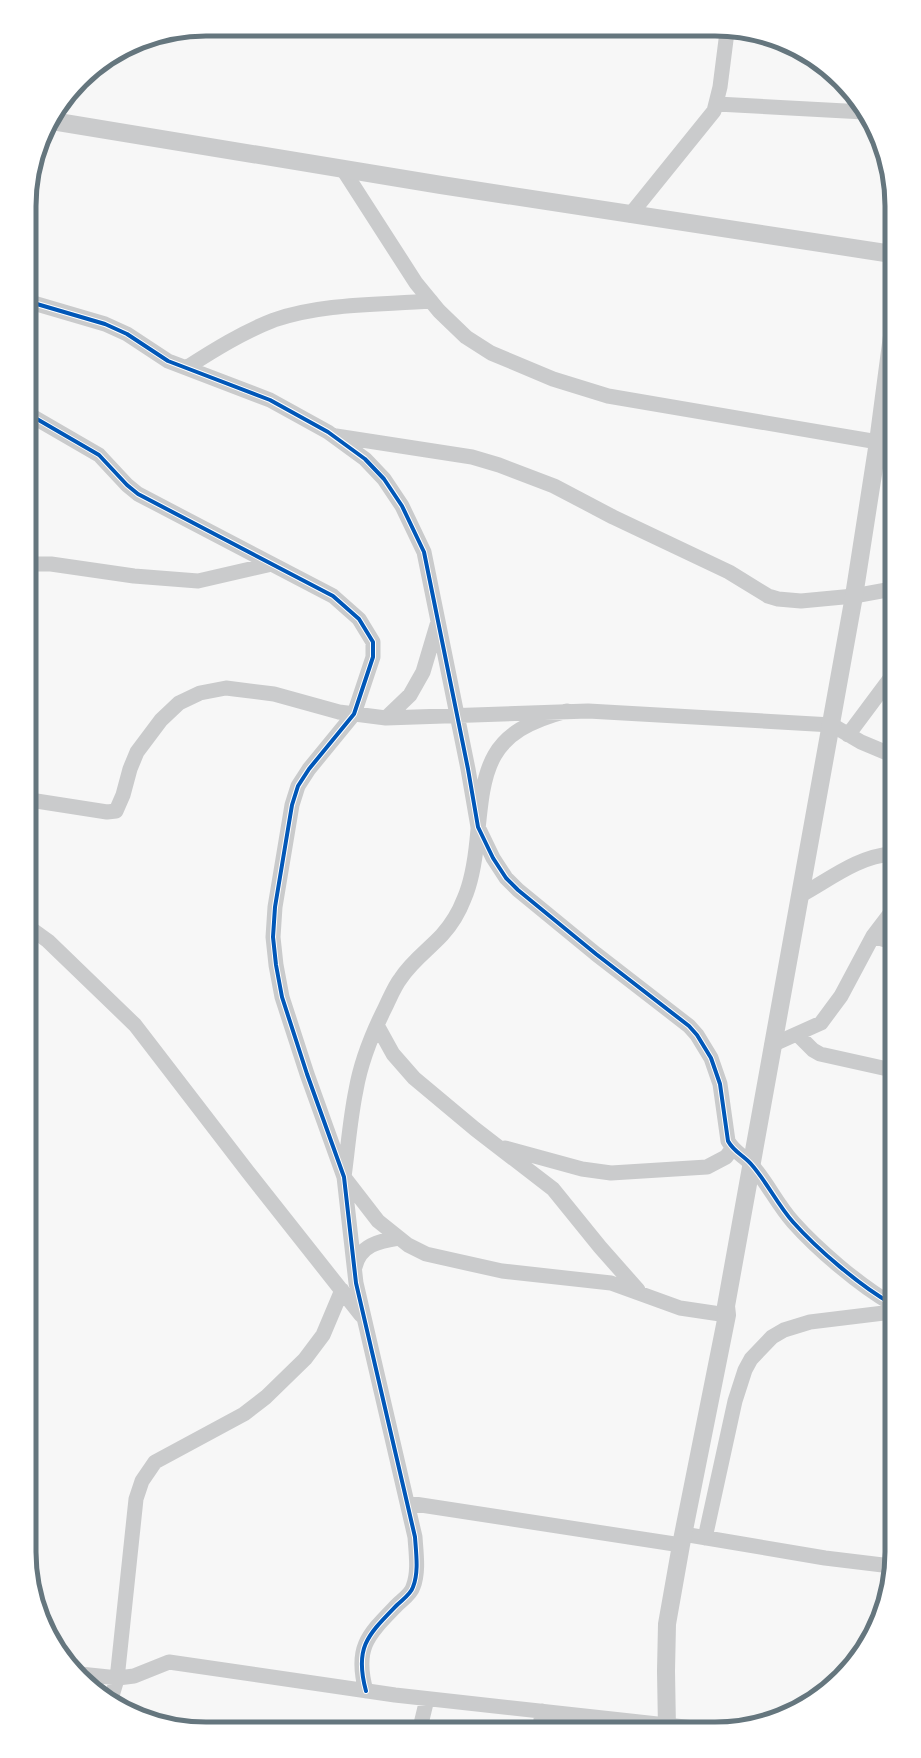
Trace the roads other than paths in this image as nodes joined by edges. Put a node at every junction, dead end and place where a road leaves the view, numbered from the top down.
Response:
1 (726, 36) edge
2 (717, 104) junction
3 (856, 112) edge
4 (58, 122) edge
5 (342, 168) junction
6 (630, 215) junction
7 (885, 253) edge
8 (430, 301) junction
9 (36, 304) edge
10 (186, 368) junction
11 (885, 389) edge
12 (36, 418) edge
13 (333, 436) junction
14 (878, 442) junction
15 (885, 450) edge
16 (36, 564) edge
17 (272, 564) junction
18 (885, 589) edge
19 (854, 596) junction
20 (438, 620) junction
21 (885, 690) edge
22 (567, 711) junction
23 (354, 714) junction
24 (457, 714) junction
25 (386, 718) junction
26 (832, 725) junction
27 (848, 735) junction
28 (885, 752) edge
29 (36, 801) edge
30 (478, 827) junction
31 (885, 854) edge
32 (800, 895) junction
33 (885, 920) edge
34 (36, 932) edge
35 (873, 936) junction
36 (885, 940) edge
37 (376, 1025) junction
38 (797, 1034) junction
39 (772, 1045) junction
40 (885, 1068) edge
41 (496, 1145) junction
42 (732, 1148) junction
43 (751, 1164) junction
44 (344, 1177) junction
45 (399, 1238) junction
46 (355, 1267) junction
47 (342, 1290) junction
48 (640, 1293) junction
49 (885, 1299) edge
50 (885, 1313) edge
51 (727, 1315) junction
52 (365, 1319) junction
53 (408, 1503) junction
54 (705, 1538) junction
55 (682, 1540) junction
56 (885, 1565) edge
57 (89, 1675) edge
58 (117, 1678) junction
59 (366, 1691) junction
60 (112, 1694) edge
61 (427, 1699) junction
62 (542, 1711) junction
63 (421, 1722) edge
64 (541, 1722) edge
65 (628, 1722) edge
66 (667, 1722) edge

1 - 2 street
2 - 3 street
2 - 6 street
4 - 5 street
5 - 6 street
5 - 8 street
6 - 7 street
8 - 10 street
8 - 14 street
9 - 10 street
10 - 13 street
11 - 14 street
12 - 17 street
13 - 19 street
13 - 20 street
14 - 15 street
14 - 19 street
16 - 17 street
17 - 23 street
18 - 19 street
19 - 26 street
20 - 24 street
20 - 25 street
21 - 27 street
22 - 24 street
22 - 26 street
22 - 30 street
23 - 25 street
23 - 29 street
23 - 44 street
24 - 25 street
24 - 30 street
26 - 27 street
26 - 32 street
27 - 28 street
30 - 37 street
30 - 42 street
31 - 32 street
32 - 39 street
33 - 35 street
34 - 47 street
35 - 36 street
35 - 38 street
37 - 41 street
37 - 44 street
38 - 39 street
38 - 40 street
39 - 43 street
41 - 42 street
41 - 48 street
42 - 43 street
43 - 49 street
43 - 51 street
44 - 45 street
44 - 46 street
45 - 46 street
45 - 48 street
46 - 52 street
47 - 52 street
47 - 58 street
48 - 51 street
50 - 54 street
51 - 55 street
52 - 53 street
53 - 55 street
53 - 59 street
54 - 55 street
54 - 56 street
55 - 66 street
57 - 58 street
58 - 59 street
58 - 60 street
59 - 61 street
61 - 62 street
61 - 63 street
62 - 64 street
62 - 65 street

